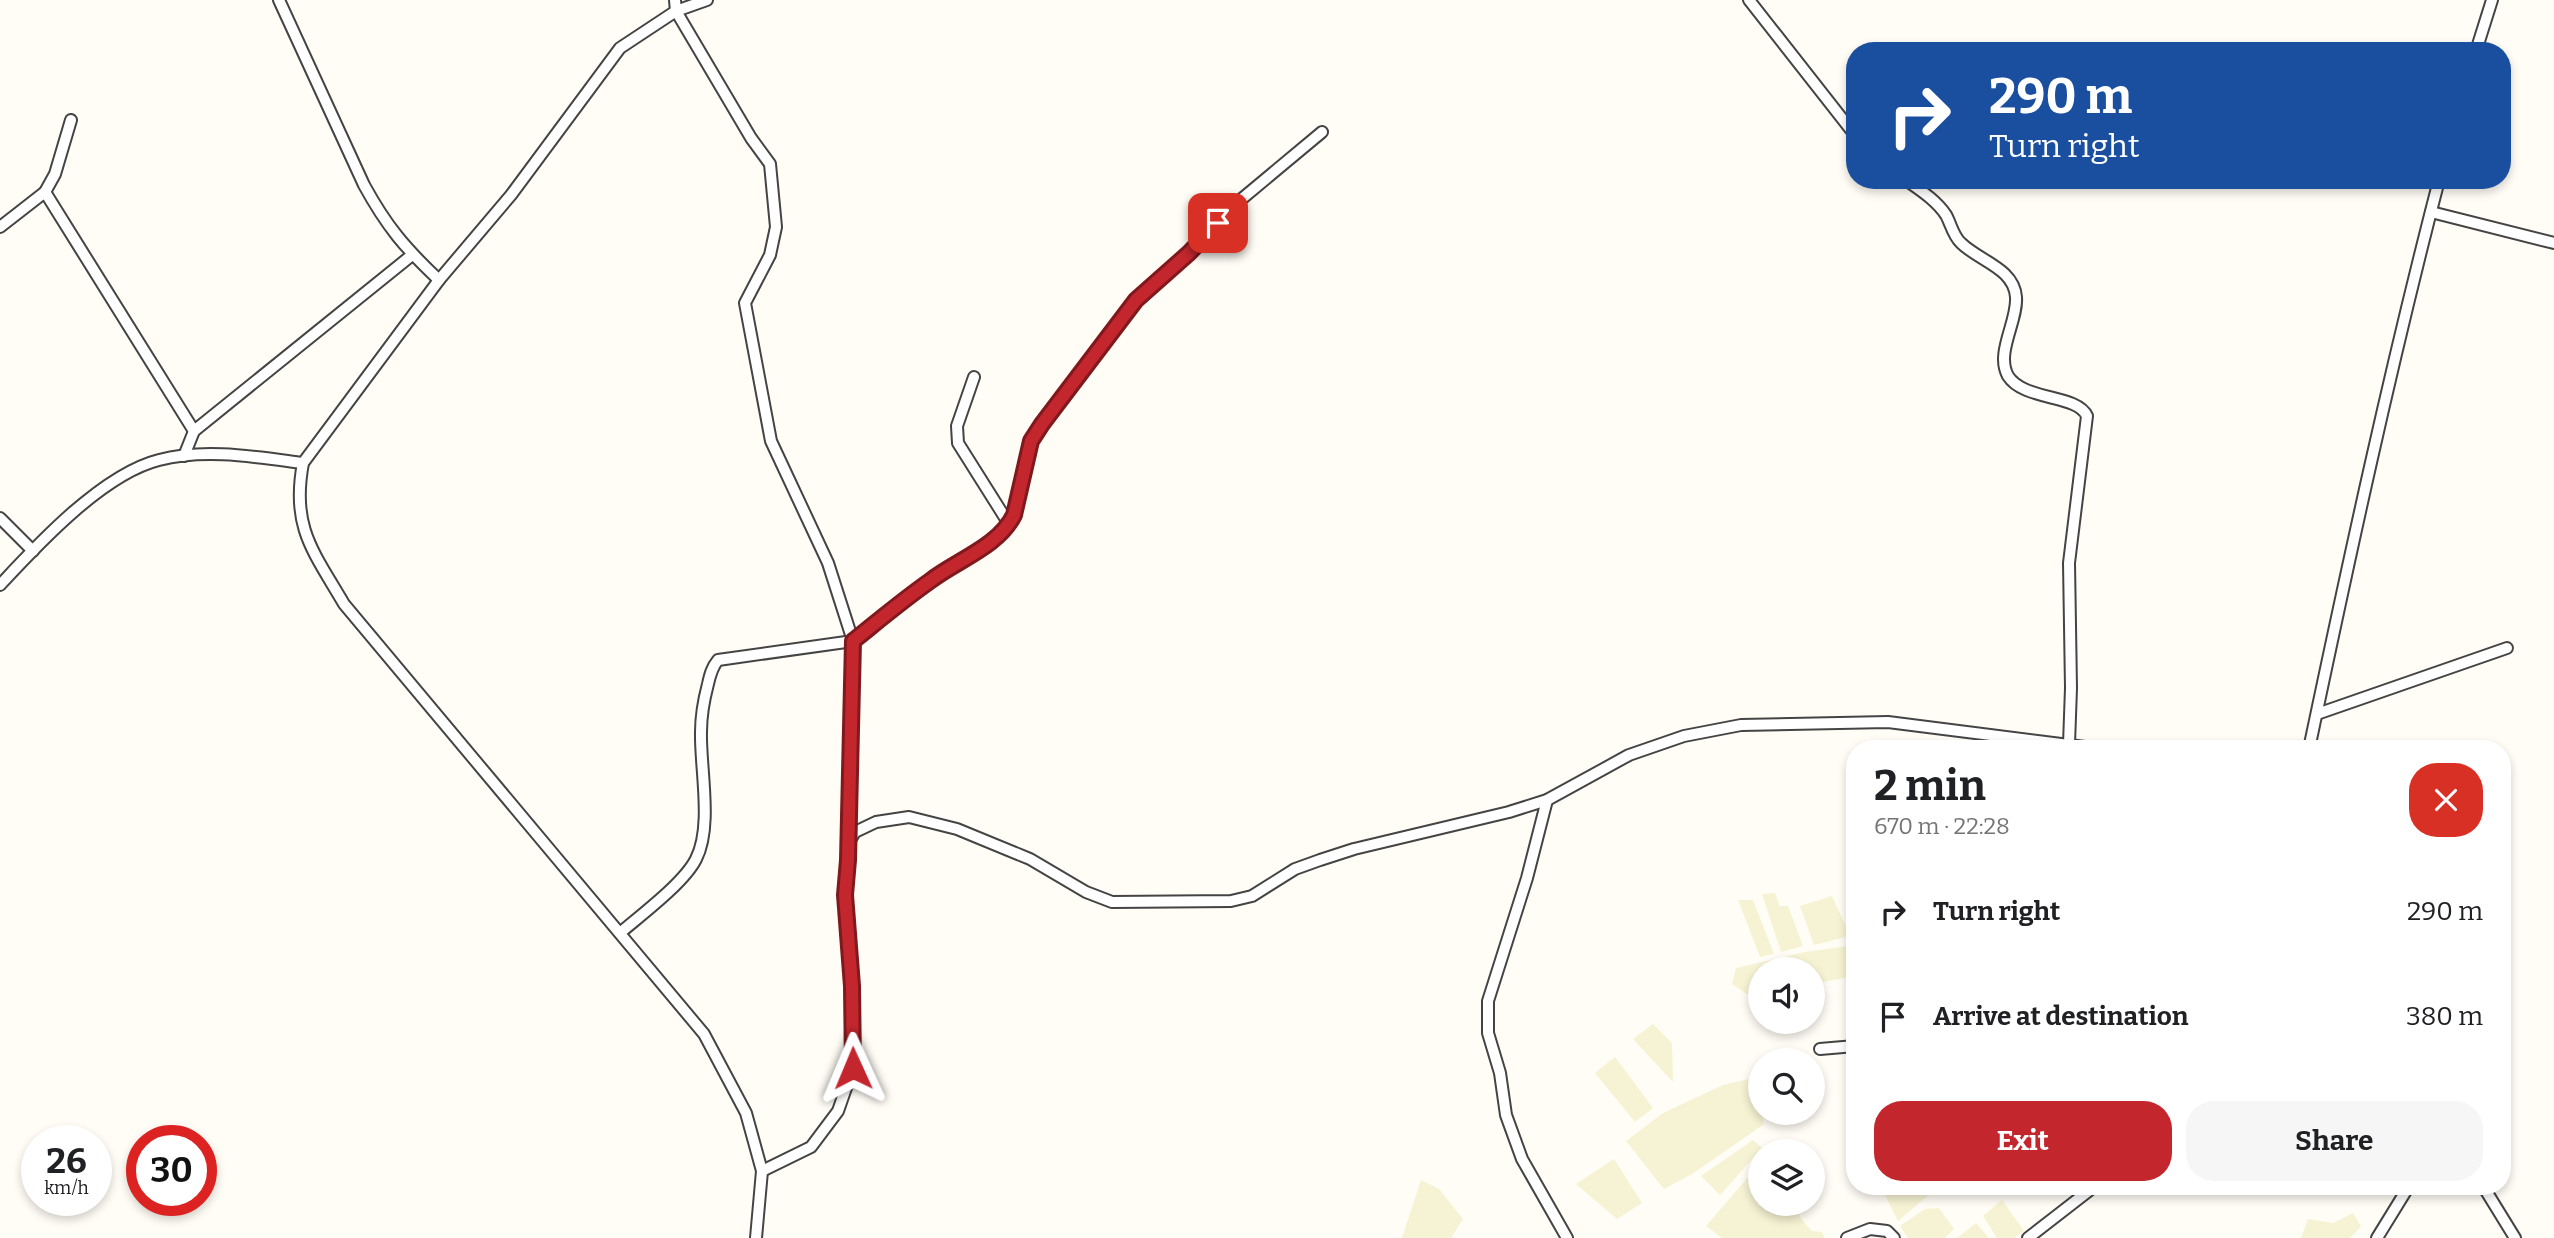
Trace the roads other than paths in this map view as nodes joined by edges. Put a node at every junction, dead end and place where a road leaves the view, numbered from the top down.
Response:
1 (279, 0) edge
2 (707, 0) edge
3 (1749, 0) edge
4 (2492, 0) edge
5 (675, 5) edge
6 (2479, 42) edge
7 (71, 120) dead end
8 (1846, 125) edge
9 (1322, 132) dead end
10 (1917, 189) edge
11 (2437, 189) edge
12 (45, 192) junction
13 (2431, 212) junction
14 (0, 226) edge
15 (2554, 243) edge
16 (412, 255) junction
17 (439, 281) junction
18 (975, 377) dead end
19 (194, 431) junction
20 (184, 456) junction
21 (303, 463) junction
22 (0, 518) edge
23 (1009, 524) junction
24 (33, 551) junction
25 (0, 585) edge
26 (853, 641) junction
27 (2507, 648) dead end
28 (2317, 714) junction
29 (2036, 740) edge
30 (2069, 740) edge
31 (2311, 740) edge
32 (1547, 800) junction
33 (849, 842) junction
34 (620, 933) junction
35 (1846, 1047) edge
36 (1825, 1049) edge
37 (762, 1171) junction
38 (2083, 1195) edge
39 (2403, 1195) edge
40 (2489, 1195) edge
41 (755, 1238) edge
42 (1567, 1238) edge
43 (1847, 1238) edge
44 (1894, 1238) edge
45 (2028, 1238) edge
46 (2377, 1238) edge
47 (2515, 1238) edge

1 - 16 street
2 - 5 street
3 - 8 street
4 - 6 street
5 - 17 street
5 - 26 street
7 - 12 street
9 - 23 street
10 - 30 street
11 - 13 street
12 - 14 street
12 - 19 street
13 - 15 street
13 - 28 street
16 - 17 street
16 - 19 street
17 - 21 street
18 - 23 street
19 - 20 street
20 - 21 street
20 - 24 street
21 - 34 street
22 - 24 street
23 - 26 street
24 - 25 street
26 - 33 street
26 - 34 street
27 - 28 street
28 - 31 street
29 - 32 street
32 - 33 street
32 - 42 street
33 - 37 street
34 - 37 street
35 - 36 street
37 - 41 street
38 - 45 street
39 - 46 street
40 - 47 street
43 - 44 street

